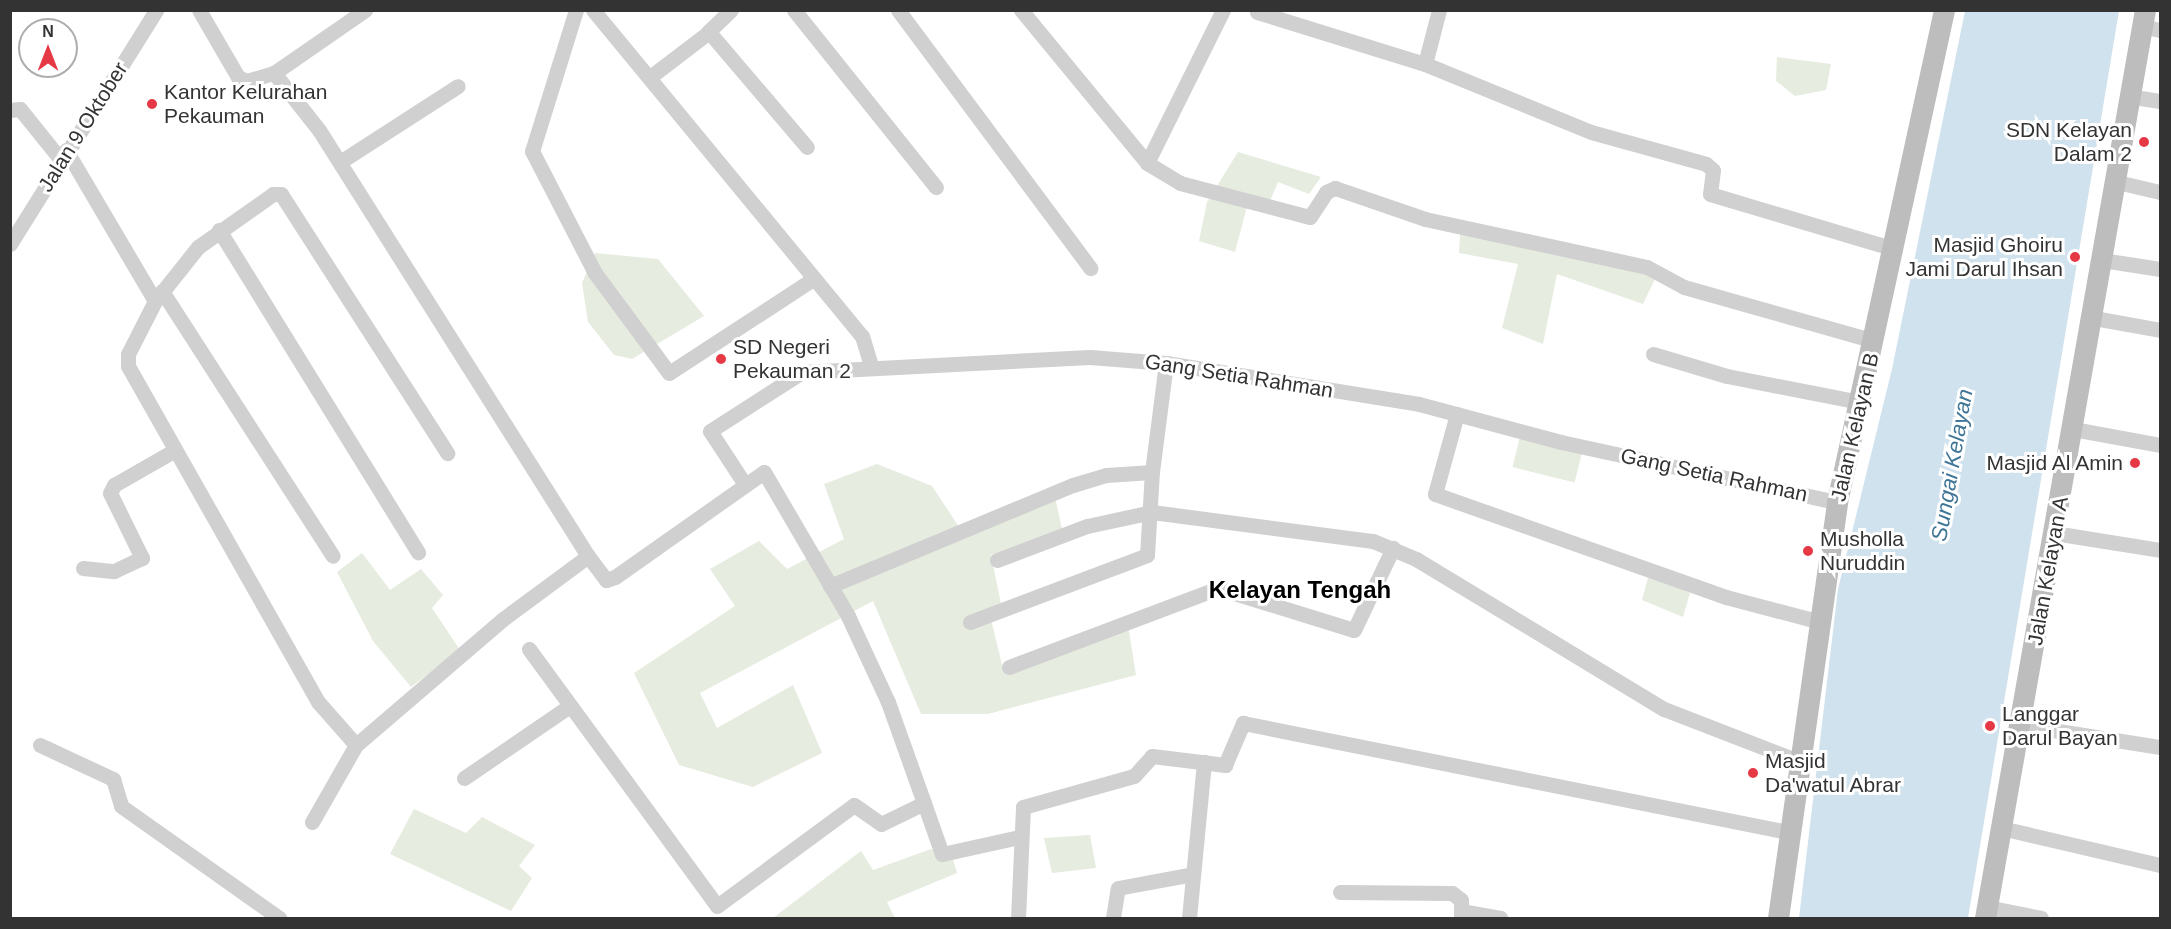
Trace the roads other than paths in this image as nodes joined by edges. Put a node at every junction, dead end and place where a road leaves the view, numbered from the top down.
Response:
1 (156, 10) edge
2 (199, 10) edge
3 (365, 10) edge
4 (576, 10) edge
5 (593, 10) edge
6 (731, 10) edge
7 (794, 10) edge
8 (898, 10) edge
9 (1021, 10) edge
10 (1223, 10) edge
11 (1439, 10) edge
12 (1944, 10) edge
13 (1256, 11) edge
14 (2149, 22) edge
15 (708, 32) junction
16 (1425, 64) junction
17 (274, 73) junction
18 (650, 76) junction
19 (458, 86) dead end
20 (2128, 96) junction
21 (2160, 101) edge
22 (10, 110) edge
23 (807, 147) dead end
24 (64, 155) junction
25 (340, 162) junction
26 (1147, 163) junction
27 (2113, 181) junction
28 (936, 187) dead end
29 (2160, 192) edge
30 (219, 230) junction
31 (10, 244) edge
32 (1895, 249) junction
33 (2102, 260) junction
34 (1090, 268) dead end
35 (2160, 269) edge
36 (813, 279) junction
37 (159, 296) junction
38 (2094, 318) junction
39 (2160, 330) edge
40 (1875, 341) junction
41 (1653, 354) dead end
42 (1166, 363) junction
43 (871, 365) junction
44 (1860, 402) junction
45 (1457, 414) junction
46 (2073, 429) junction
47 (2160, 445) edge
48 (175, 450) junction
49 (447, 453) dead end
50 (1152, 472) junction
51 (744, 483) junction
52 (1837, 502) junction
53 (1152, 512) junction
54 (2054, 533) junction
55 (1393, 548) junction
56 (2160, 550) edge
57 (418, 552) dead end
58 (333, 556) dead end
59 (588, 556) junction
60 (998, 560) dead end
61 (83, 568) dead end
62 (830, 586) junction
63 (1817, 621) junction
64 (969, 622) dead end
65 (529, 649) dead end
66 (1009, 667) dead end
67 (568, 707) junction
68 (2021, 725) junction
69 (40, 745) dead end
70 (356, 745) junction
71 (2160, 747) edge
72 (1798, 760) junction
73 (1204, 762) junction
74 (464, 778) dead end
75 (924, 803) junction
76 (312, 822) dead end
77 (2001, 828) junction
78 (1788, 832) junction
79 (1019, 837) junction
80 (2160, 865) edge
81 (1193, 874) junction
82 (1340, 892) dead end
83 (1986, 913) edge
84 (1461, 915) edge
85 (279, 918) edge
86 (1018, 918) edge
87 (1113, 918) edge
88 (1189, 918) edge
89 (1500, 918) edge
90 (1782, 918) edge
91 (2041, 918) edge

1 - 24 street, Jalan 9 Oktober
2 - 17 street
3 - 17 street
4 - 36 street
5 - 18 street
6 - 15 street
7 - 28 street
8 - 34 street
9 - 26 street
10 - 26 street
11 - 16 street
12 - 32 street, Jalan Kelayan B
13 - 16 street
14 - 20 street, Jalan Kelayan A
15 - 18 street
15 - 23 street
16 - 32 street
17 - 25 street
18 - 36 street
19 - 25 street
20 - 21 street
20 - 27 street, Jalan Kelayan A
22 - 24 street
24 - 31 street, Jalan 9 Oktober
24 - 37 street
25 - 59 street
26 - 40 street
27 - 29 street
27 - 33 street, Jalan Kelayan A
30 - 37 street
30 - 49 street
30 - 57 street
32 - 40 street, Jalan Kelayan B
33 - 35 street
33 - 38 street, Jalan Kelayan A
36 - 43 street
37 - 48 street
37 - 58 street
38 - 39 street
38 - 46 street, Jalan Kelayan A
40 - 44 street, Jalan Kelayan B
41 - 44 street
42 - 43 street, Gang Setia Rahman
42 - 45 street, Gang Setia Rahman
42 - 50 street
43 - 51 street, Gang Setia Rahman
44 - 52 street, Jalan Kelayan B
45 - 52 street, Gang Setia Rahman
45 - 63 street
46 - 47 street
46 - 54 street, Jalan Kelayan A
48 - 61 street
48 - 70 street
50 - 53 street
50 - 62 street
51 - 59 street
51 - 62 street
52 - 63 street, Jalan Kelayan B
53 - 55 street
53 - 60 street
53 - 64 street
54 - 56 street
54 - 68 street, Jalan Kelayan A
55 - 66 street
55 - 72 street
59 - 70 street
62 - 75 street
63 - 72 street, Jalan Kelayan B
65 - 67 street
67 - 74 street
67 - 75 street
68 - 71 street
68 - 77 street, Jalan Kelayan A
69 - 85 street
70 - 76 street
72 - 78 street, Jalan Kelayan B
73 - 78 street
73 - 79 street
73 - 81 street
75 - 79 street
77 - 80 street
77 - 83 street, Jalan Kelayan A
78 - 90 street, Jalan Kelayan B
79 - 86 street
81 - 87 street
81 - 88 street
82 - 84 street
83 - 91 street
84 - 89 street

